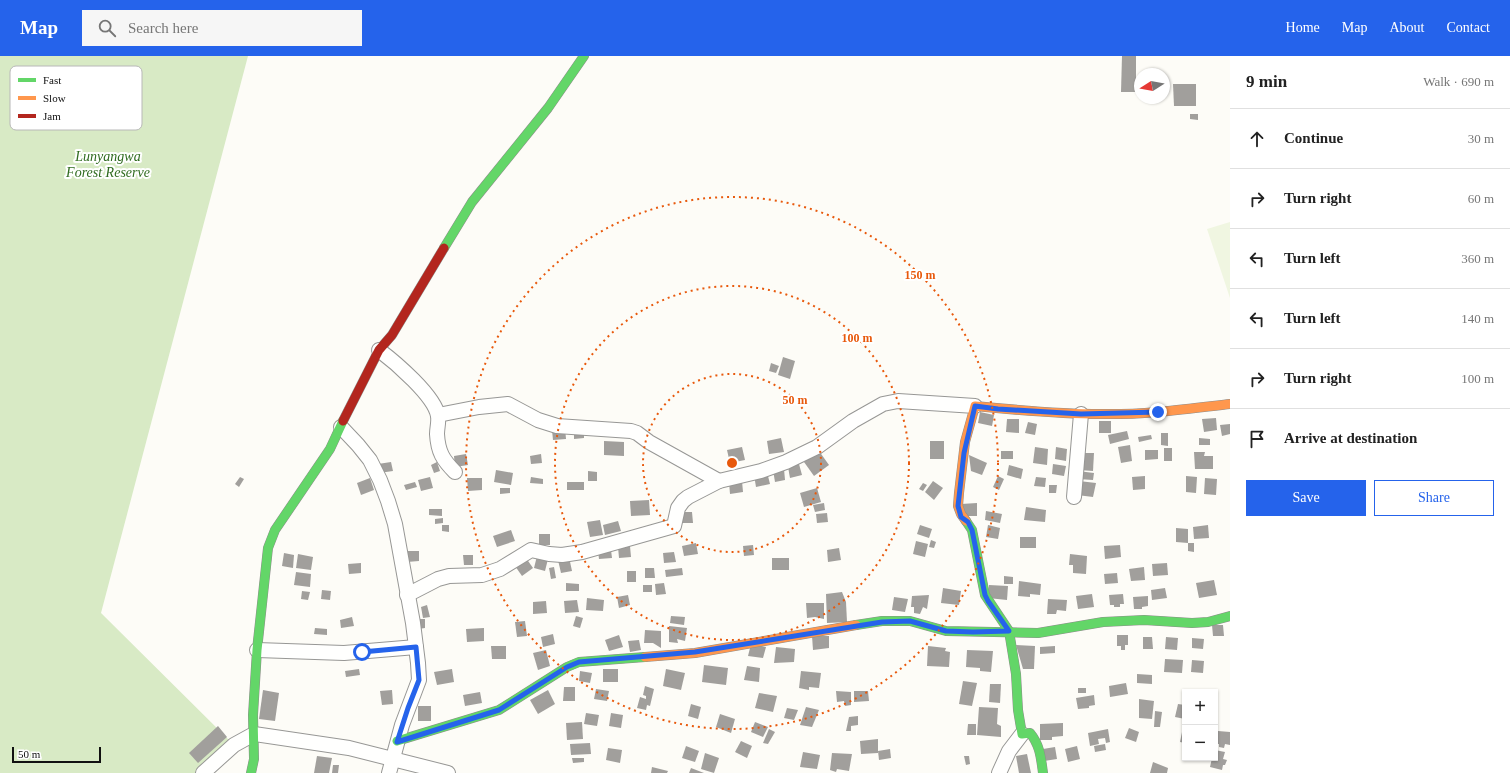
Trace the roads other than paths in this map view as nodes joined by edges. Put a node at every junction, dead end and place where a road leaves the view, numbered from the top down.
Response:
1 (584, 56) edge
2 (379, 350) junction
3 (1230, 404) edge
4 (975, 406) junction
5 (1081, 414) junction
6 (438, 416) junction
7 (341, 426) junction
8 (455, 472) dead end
9 (719, 481) junction
10 (1074, 497) dead end
11 (407, 595) junction
12 (1230, 616) edge
13 (1009, 631) junction
14 (416, 647) junction
15 (257, 650) junction
16 (254, 734) junction
17 (1022, 734) junction
18 (397, 742) junction
19 (392, 758) junction
20 (204, 773) edge
21 (251, 773) edge
22 (389, 773) edge
23 (448, 773) edge
24 (999, 773) edge
25 (1043, 773) edge

1 - 2 street
2 - 6 street
2 - 7 street
3 - 5 street
4 - 5 street
4 - 9 street
4 - 13 street
5 - 10 street
6 - 8 street
6 - 9 street
7 - 11 street
7 - 15 street
9 - 11 street
11 - 14 street
12 - 13 street
13 - 17 street
13 - 18 street
14 - 15 street
14 - 18 street
15 - 16 street
16 - 19 street
16 - 20 street
16 - 21 street
17 - 24 street
17 - 25 street
18 - 19 street
19 - 22 street
19 - 23 street

